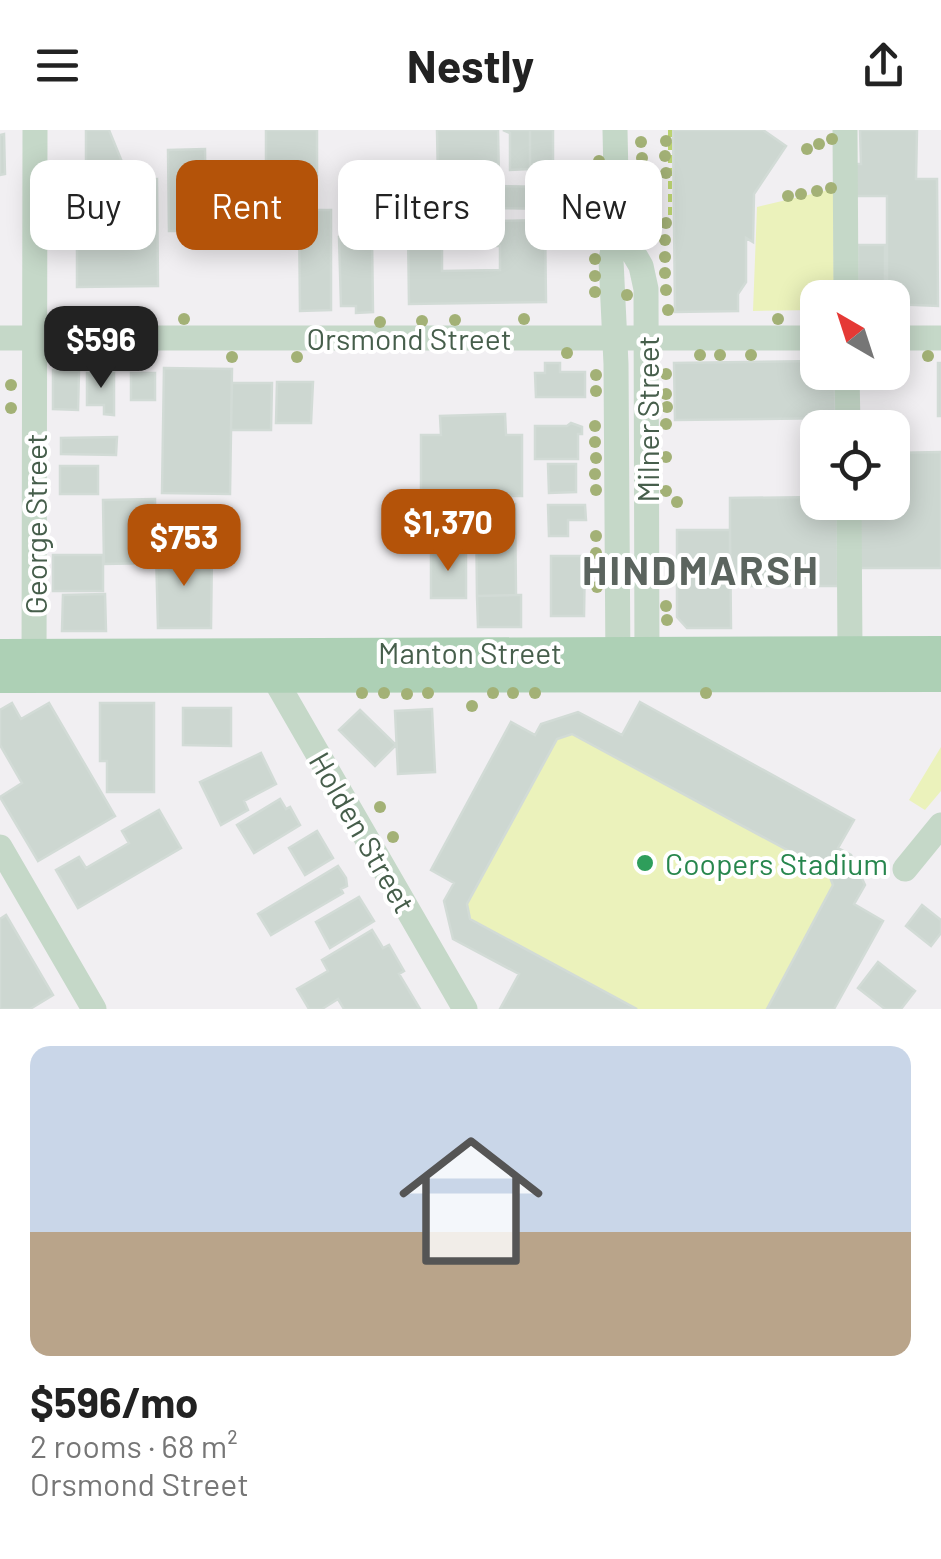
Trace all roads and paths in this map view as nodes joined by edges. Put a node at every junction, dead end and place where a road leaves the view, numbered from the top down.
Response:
1 (35, 130) edge
2 (615, 130) edge
3 (670, 130) edge
4 (845, 130) edge
5 (616, 160) edge
6 (670, 215) dead end
7 (612, 250) edge
8 (631, 250) edge
9 (846, 280) edge
10 (0, 338) edge
11 (34, 338) junction
12 (613, 338) junction
13 (646, 338) junction
14 (800, 338) edge
15 (910, 338) edge
16 (941, 338) edge
17 (848, 520) edge
18 (850, 651) junction
19 (941, 651) edge
20 (0, 654) edge
21 (273, 664) junction
22 (633, 665) junction
23 (34, 666) junction
24 (941, 677) edge
25 (0, 678) edge
26 (941, 825) edge
27 (0, 847) edge
28 (905, 869) dead end
29 (94, 1009) edge
30 (465, 1009) edge

1 - 11 street, George Street
2 - 5 street, Milner Street
3 - 6 path
4 - 9 street
7 - 12 street, Milner Street
8 - 13 street, Milner Street
10 - 11 street, Orsmond Street
11 - 12 street, Orsmond Street
11 - 23 street, George Street
12 - 13 street, Orsmond Street
12 - 22 street, Milner Street
13 - 14 street, Orsmond Street
13 - 22 street, Milner Street
15 - 16 street
17 - 18 street
18 - 19 main road, Manton Street
18 - 22 main road, Manton Street
20 - 23 main road, Manton Street
21 - 22 main road, Manton Street
21 - 23 main road, Manton Street
21 - 30 street, Holden Street
22 - 24 main road, Manton Street
23 - 25 main road, Manton Street
26 - 28 street
27 - 29 street

